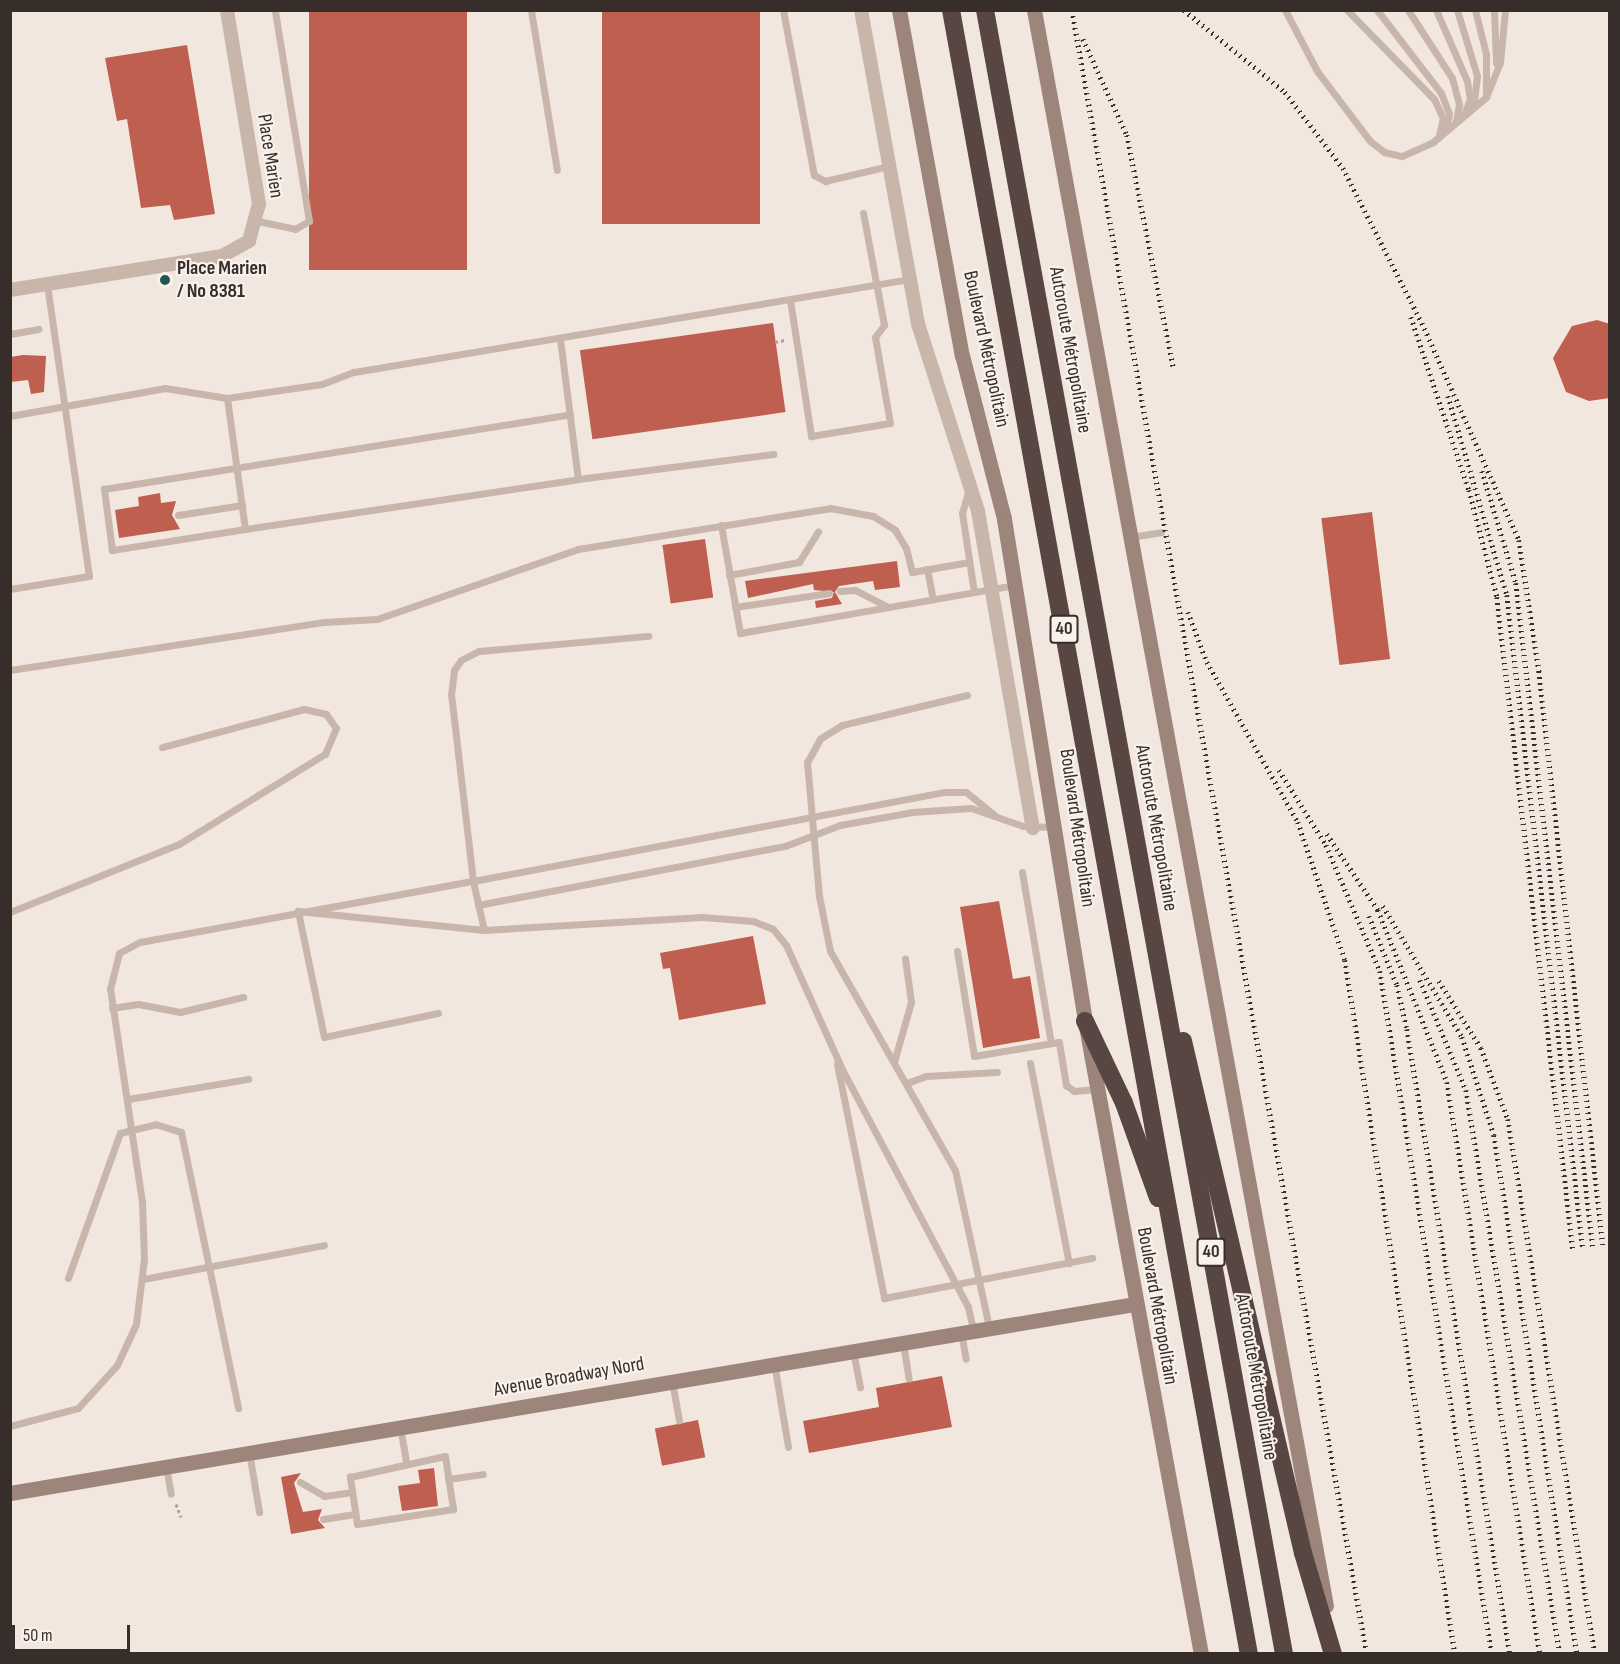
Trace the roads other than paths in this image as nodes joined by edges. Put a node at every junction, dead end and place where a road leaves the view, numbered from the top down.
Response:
1 (226, 10) edge
2 (275, 10) edge
3 (531, 10) edge
4 (783, 10) edge
5 (861, 10) edge
6 (899, 10) edge
7 (951, 10) edge
8 (985, 10) edge
9 (1034, 10) edge
10 (1285, 10) edge
11 (1347, 10) edge
12 (1377, 10) edge
13 (1408, 10) edge
14 (1436, 10) edge
15 (1457, 10) edge
16 (1475, 10) edge
17 (1494, 10) edge
18 (1505, 10) edge
19 (1491, 89) junction
20 (1480, 104) junction
21 (1469, 112) junction
22 (1461, 119) junction
23 (1453, 126) junction
24 (1445, 132) junction
25 (1433, 142) junction
26 (889, 166) junction
27 (557, 170) dead end
28 (863, 213) dead end
29 (258, 221) junction
30 (910, 279) junction
31 (47, 284) junction
32 (877, 285) junction
33 (10, 290) edge
34 (790, 300) junction
35 (39, 329) dead end
36 (10, 334) edge
37 (560, 339) junction
38 (226, 398) junction
39 (65, 407) junction
40 (570, 414) junction
41 (10, 416) edge
42 (773, 454) dead end
43 (236, 467) junction
44 (578, 479) junction
45 (971, 484) junction
46 (242, 505) junction
47 (178, 514) dead end
48 (721, 525) junction
49 (245, 529) junction
50 (818, 532) dead end
51 (1161, 532) dead end
52 (1129, 538) junction
53 (969, 562) junction
54 (927, 569) junction
55 (729, 575) junction
56 (1016, 585) junction
57 (10, 589) edge
58 (993, 589) junction
59 (840, 591) dead end
60 (974, 592) junction
61 (829, 593) dead end
62 (933, 600) junction
63 (735, 607) junction
64 (889, 607) junction
65 (648, 636) dead end
66 (10, 670) edge
67 (967, 695) dead end
68 (162, 747) dead end
69 (815, 816) junction
70 (996, 816) junction
71 (1056, 826) junction
72 (1033, 828) junction
73 (816, 834) junction
74 (1137, 851) junction
75 (1022, 872) dead end
76 (473, 881) junction
77 (478, 905) junction
78 (10, 912) edge
79 (298, 912) junction
80 (484, 930) junction
81 (957, 951) dead end
82 (905, 958) dead end
83 (243, 997) dead end
84 (112, 1008) junction
85 (438, 1013) dead end
86 (1085, 1021) junction
87 (1051, 1044) junction
88 (833, 1049) junction
89 (894, 1062) junction
90 (1030, 1063) dead end
91 (997, 1072) dead end
92 (248, 1079) dead end
93 (907, 1083) junction
94 (1097, 1089) junction
95 (128, 1099) junction
96 (133, 1128) junction
97 (324, 1245) dead end
98 (1176, 1248) junction
99 (1092, 1258) dead end
100 (1070, 1263) junction
101 (211, 1266) junction
102 (68, 1278) dead end
103 (143, 1279) junction
104 (981, 1281) junction
105 (955, 1285) junction
106 (1135, 1304) junction
107 (989, 1327) junction
108 (967, 1330) junction
109 (903, 1341) junction
110 (853, 1350) junction
111 (966, 1359) dead end
112 (774, 1363) junction
113 (909, 1379) dead end
114 (672, 1380) junction
115 (860, 1387) dead end
116 (238, 1408) dead end
117 (679, 1420) dead end
118 (10, 1426) edge
119 (400, 1427) junction
120 (788, 1447) dead end
121 (249, 1452) junction
122 (406, 1462) junction
123 (166, 1466) junction
124 (483, 1474) dead end
125 (448, 1479) junction
126 (300, 1482) dead end
127 (10, 1492) edge
128 (352, 1492) junction
129 (171, 1494) dead end
130 (259, 1512) dead end
131 (355, 1514) junction
132 (323, 1519) dead end
133 (1201, 1653) edge
134 (1249, 1653) edge
135 (1284, 1653) edge
136 (1334, 1653) edge

1 - 29 street, Place Marien
2 - 29 lane
3 - 27 lane
4 - 26 lane
5 - 26 street
6 - 56 main road, Boulevard Métropolitain
7 - 98 highway, 40
8 - 74 highway, Autoroute Métropolitaine / 40
9 - 52 main road
10 - 25 lane
11 - 25 lane
12 - 24 lane
13 - 23 lane
14 - 22 lane
15 - 21 lane
16 - 20 lane
17 - 19 lane
18 - 19 lane
19 - 20 lane
20 - 21 lane
21 - 22 lane
22 - 23 lane
23 - 24 lane
24 - 25 lane
26 - 30 street
28 - 32 lane
29 - 31 street, Place Marien
30 - 32 lane
30 - 45 street
31 - 33 street, Place Marien
31 - 39 lane
32 - 34 lane
32 - 34 lane
34 - 37 lane
35 - 36 lane
37 - 38 lane
37 - 40 lane
38 - 39 lane
38 - 43 lane
39 - 41 lane
39 - 57 lane
40 - 43 lane
40 - 44 lane
42 - 44 lane
43 - 46 lane
43 - 49 lane
44 - 49 lane
45 - 53 lane
45 - 58 street
46 - 47 lane
46 - 49 lane
48 - 54 lane
48 - 55 lane
48 - 66 lane
50 - 55 lane
51 - 52 lane
52 - 136 main road
53 - 54 lane
53 - 60 lane
54 - 62 lane
55 - 63 lane
56 - 58 lane
56 - 71 main road, Boulevard Métropolitain
58 - 60 lane
58 - 72 street
59 - 64 lane
60 - 62 lane
61 - 63 lane
62 - 64 lane
63 - 64 lane
65 - 76 lane
67 - 69 lane
68 - 78 lane
69 - 70 lane
69 - 73 lane
69 - 76 lane
70 - 72 lane
70 - 73 lane
71 - 72 lane
71 - 86 main road, Boulevard Métropolitain
73 - 77 lane
73 - 89 lane
74 - 135 highway, Autoroute Métropolitaine / 40
74 - 136 highway
75 - 87 lane
76 - 77 lane
76 - 79 lane
77 - 80 lane
79 - 80 lane
79 - 84 lane
79 - 85 lane
80 - 88 lane
81 - 87 lane
82 - 89 lane
83 - 84 lane
84 - 95 lane
86 - 94 main road, Boulevard Métropolitain
86 - 98 highway
87 - 94 lane
88 - 105 lane
88 - 105 lane
89 - 93 lane
90 - 100 lane
91 - 93 lane
92 - 95 lane
93 - 104 lane
94 - 106 main road, Boulevard Métropolitain
95 - 96 lane
96 - 101 lane
96 - 102 lane
96 - 103 lane
97 - 101 lane
98 - 134 highway, 40
99 - 100 lane
100 - 104 lane
101 - 103 lane
101 - 116 lane
103 - 118 lane
104 - 105 lane
104 - 107 lane
105 - 108 lane
106 - 107 main road, Avenue Broadway Nord
106 - 133 main road, Boulevard Métropolitain
107 - 108 main road, Avenue Broadway Nord
108 - 109 main road, Avenue Broadway Nord
108 - 111 lane
109 - 110 main road, Avenue Broadway Nord
109 - 113 lane
110 - 112 main road, Avenue Broadway Nord
110 - 115 lane
112 - 114 main road, Avenue Broadway Nord
112 - 120 lane
114 - 117 lane
114 - 119 main road, Avenue Broadway Nord
119 - 121 main road, Avenue Broadway Nord
119 - 122 lane
121 - 123 main road, Avenue Broadway Nord
121 - 130 lane
122 - 125 lane
122 - 128 lane
123 - 127 main road, Avenue Broadway Nord
123 - 129 lane
124 - 125 lane
125 - 131 lane
126 - 128 lane
128 - 131 lane
131 - 132 lane

